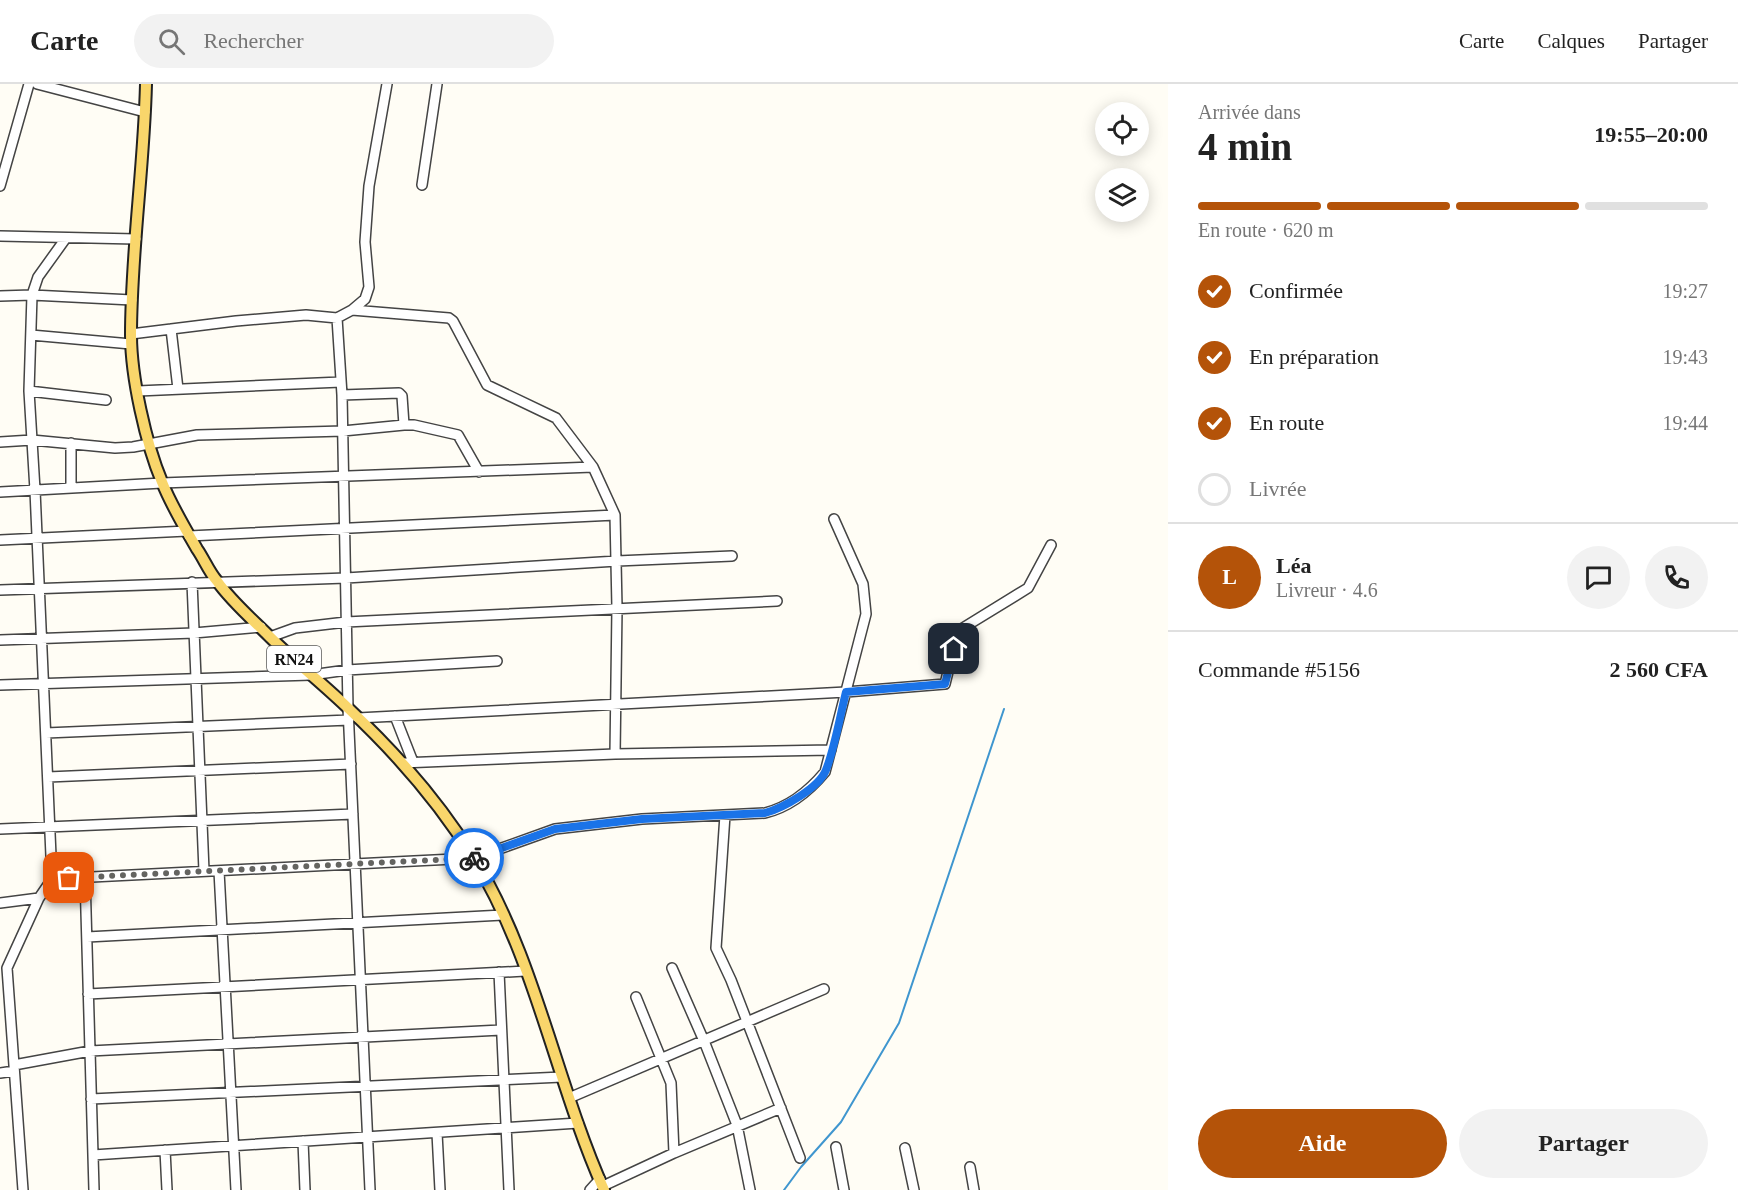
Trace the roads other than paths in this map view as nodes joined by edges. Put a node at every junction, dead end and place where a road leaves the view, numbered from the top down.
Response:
1 (29, 84) edge
2 (37, 84) edge
3 (146, 84) edge
4 (387, 84) edge
5 (437, 84) edge
6 (145, 112) junction
7 (422, 185) dead end
8 (0, 186) edge
9 (0, 236) edge
10 (66, 238) junction
11 (136, 239) junction
12 (32, 295) junction
13 (0, 296) edge
14 (132, 300) junction
15 (352, 310) junction
16 (337, 318) junction
17 (171, 329) junction
18 (31, 335) junction
19 (131, 339) junction
20 (341, 382) junction
21 (178, 389) junction
22 (138, 391) junction
23 (29, 392) junction
24 (342, 395) junction
25 (106, 400) dead end
26 (404, 425) junction
27 (343, 431) junction
28 (32, 440) junction
29 (0, 441) edge
30 (71, 443) junction
31 (149, 444) junction
32 (593, 467) junction
33 (479, 472) junction
34 (344, 478) junction
35 (162, 483) junction
36 (70, 488) junction
37 (36, 490) junction
38 (0, 492) edge
39 (615, 515) junction
40 (834, 519) dead end
41 (345, 528) junction
42 (188, 533) junction
43 (38, 538) junction
44 (0, 540) edge
45 (1051, 545) dead end
46 (732, 556) dead end
47 (617, 561) junction
48 (346, 578) junction
49 (216, 581) junction
50 (192, 582) junction
51 (40, 589) junction
52 (0, 590) edge
53 (777, 601) dead end
54 (617, 608) junction
55 (346, 622) junction
56 (261, 627) junction
57 (194, 633) junction
58 (270, 637) junction
59 (42, 639) junction
60 (0, 640) edge
61 (497, 661) dead end
62 (347, 670) junction
63 (311, 675) junction
64 (196, 679) junction
65 (44, 684) junction
66 (0, 685) edge
67 (846, 692) junction
68 (614, 704) junction
69 (348, 708) junction
70 (395, 716) junction
71 (353, 719) junction
72 (198, 727) junction
73 (46, 733) junction
74 (831, 750) junction
75 (615, 754) junction
76 (408, 763) junction
77 (351, 764) junction
78 (200, 770) junction
79 (48, 777) junction
80 (353, 814) junction
81 (725, 815) junction
82 (202, 821) junction
83 (50, 827) junction
84 (0, 829) edge
85 (474, 858) junction
86 (356, 864) junction
87 (204, 871) junction
88 (219, 871) junction
89 (85, 877) junction
90 (52, 879) junction
91 (39, 898) junction
92 (0, 903) edge
93 (503, 915) junction
94 (358, 923) junction
95 (222, 930) junction
96 (87, 937) junction
97 (672, 968) dead end
98 (3, 969) edge
99 (525, 970) junction
100 (499, 972) junction
101 (361, 979) junction
102 (225, 987) junction
103 (824, 989) dead end
104 (88, 994) junction
105 (636, 997) dead end
106 (747, 1022) junction
107 (11, 1030) junction
108 (501, 1030) junction
109 (0, 1031) edge
110 (363, 1037) junction
111 (704, 1041) junction
112 (228, 1044) junction
113 (90, 1051) junction
114 (661, 1059) junction
115 (14, 1068) junction
116 (0, 1073) edge
117 (562, 1077) junction
118 (504, 1079) junction
119 (366, 1086) junction
120 (231, 1092) junction
121 (569, 1098) junction
122 (91, 1099) junction
123 (781, 1108) junction
124 (578, 1124) junction
125 (737, 1125) junction
126 (506, 1128) junction
127 (437, 1132) junction
128 (368, 1137) junction
129 (303, 1141) junction
130 (234, 1146) junction
131 (836, 1147) dead end
132 (905, 1148) dead end
133 (165, 1150) junction
134 (674, 1153) junction
135 (93, 1155) junction
136 (800, 1158) dead end
137 (970, 1167) dead end
138 (602, 1185) edge
139 (23, 1190) edge
140 (94, 1190) edge
141 (167, 1190) edge
142 (236, 1190) edge
143 (305, 1190) edge
144 (370, 1190) edge
145 (440, 1190) edge
146 (509, 1190) edge
147 (590, 1190) edge
148 (750, 1190) edge
149 (844, 1190) edge
150 (914, 1190) edge
151 (974, 1190) edge

1 - 8 street
2 - 6 street
3 - 6 main road, RN24
4 - 15 street
5 - 7 street
6 - 11 main road, RN24
9 - 10 street
10 - 11 street
10 - 12 street
11 - 14 main road, RN24
12 - 13 street
12 - 14 street
12 - 18 street
14 - 19 main road, RN24
15 - 16 street
15 - 32 street
16 - 17 street
16 - 20 street
17 - 19 street
17 - 21 street
18 - 19 street
18 - 23 street
19 - 22 main road, RN24
20 - 21 street
20 - 24 street
21 - 22 street
22 - 31 main road, RN24
23 - 25 street
23 - 28 street
24 - 26 street
24 - 27 street
26 - 27 street
26 - 33 street
27 - 31 street
27 - 34 street
28 - 29 street
28 - 30 street
28 - 37 street
30 - 31 street
30 - 36 street
31 - 35 main road, RN24
32 - 33 street
32 - 39 street
33 - 34 street
34 - 35 street
34 - 41 street
35 - 36 street
35 - 42 main road, RN24
36 - 37 street
37 - 38 street
37 - 43 street
39 - 41 street
39 - 47 street
40 - 67 street
41 - 42 street
41 - 48 street
42 - 43 street
42 - 49 main road, RN24
43 - 44 street
43 - 51 street
45 - 67 street
46 - 47 street
47 - 48 street
47 - 54 street
48 - 49 street
48 - 55 street
49 - 50 street
49 - 56 main road, RN24
50 - 51 street
50 - 57 street
51 - 52 street
51 - 59 street
53 - 54 street
54 - 55 street
54 - 68 street
55 - 58 street
55 - 62 street
56 - 57 street
56 - 58 main road, RN24
57 - 59 street
57 - 64 street
58 - 63 main road, RN24
59 - 60 street
59 - 65 street
61 - 62 street
62 - 63 street
62 - 69 street
63 - 64 street
63 - 69 main road, RN24
64 - 65 street
64 - 72 street
65 - 66 street
65 - 73 street
67 - 68 street
67 - 74 street
68 - 70 street
68 - 75 street
69 - 71 main road, RN24
70 - 71 street
70 - 76 street
71 - 72 street
71 - 76 main road, RN24
71 - 77 street
72 - 73 street
72 - 78 street
73 - 79 street
74 - 75 street
74 - 81 street
75 - 76 street
76 - 85 main road, RN24
77 - 78 street
77 - 80 street
78 - 79 street
78 - 82 street
79 - 83 street
80 - 82 street
80 - 86 street
81 - 85 street
81 - 106 street
82 - 83 street
82 - 87 street
83 - 84 street
83 - 90 street
85 - 86 street
85 - 93 main road, RN24
86 - 88 street
86 - 94 street
87 - 88 street
87 - 89 street
88 - 95 street
89 - 90 street
89 - 96 street
90 - 91 street
91 - 92 street
91 - 98 street
93 - 94 street
93 - 99 main road, RN24
94 - 95 street
94 - 101 street
95 - 96 street
95 - 102 street
96 - 104 street
97 - 111 street
98 - 107 street
99 - 100 street
99 - 117 main road, RN24
100 - 101 street
100 - 108 street
101 - 102 street
101 - 110 street
102 - 104 street
102 - 112 street
103 - 106 street
104 - 113 street
105 - 114 street
106 - 111 street
106 - 123 street
107 - 109 street
107 - 115 street
108 - 110 street
108 - 118 street
110 - 112 street
110 - 119 street
111 - 114 street
111 - 125 street
112 - 113 street
112 - 120 street
113 - 115 street
113 - 122 street
114 - 121 street
114 - 134 street
115 - 116 street
115 - 139 street
117 - 118 street
117 - 121 main road, RN24
118 - 119 street
118 - 126 street
119 - 120 street
119 - 128 street
120 - 122 street
120 - 130 street
121 - 124 main road, RN24
122 - 135 street
123 - 125 street
123 - 136 street
124 - 126 street
124 - 138 main road, RN24
125 - 134 street
125 - 148 street
126 - 127 street
126 - 146 street
127 - 128 street
127 - 145 street
128 - 129 street
128 - 144 street
129 - 130 street
129 - 143 street
130 - 133 street
130 - 142 street
131 - 149 street
132 - 150 street
133 - 135 street
133 - 141 street
134 - 138 street
135 - 140 street
137 - 151 street
138 - 147 street

